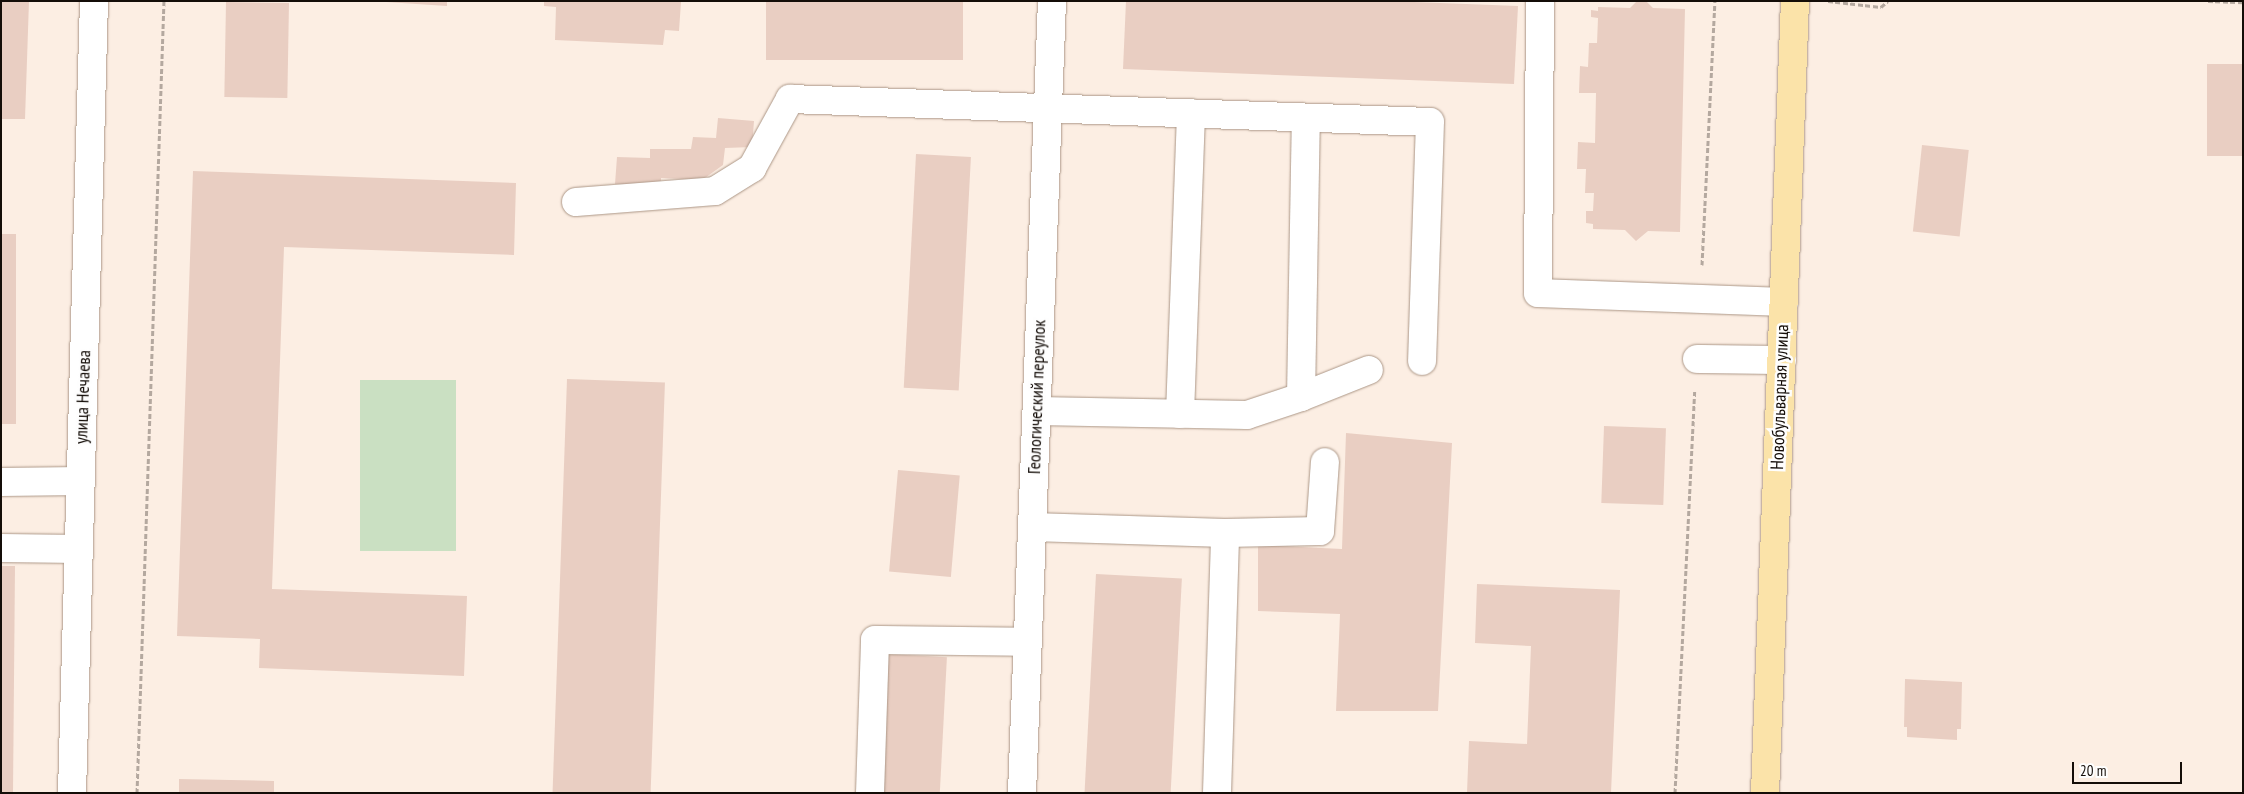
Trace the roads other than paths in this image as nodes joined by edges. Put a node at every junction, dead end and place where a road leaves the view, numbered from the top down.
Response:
1 (94, 1) edge
2 (1052, 1) edge
3 (1540, 1) edge
4 (1795, 1) edge
5 (1048, 108) junction
6 (1191, 113) junction
7 (1306, 118) junction
8 (576, 202) dead end
9 (1784, 302) junction
10 (1697, 359) road end
11 (1782, 360) junction
12 (1422, 361) dead end
13 (1369, 370) dead end
14 (1301, 397) junction
15 (1037, 411) junction
16 (1180, 414) junction
17 (1325, 462) dead end
18 (81, 481) junction
19 (1, 482) edge
20 (1032, 527) junction
21 (1225, 533) junction
22 (1, 548) edge
23 (79, 550) junction
24 (1028, 642) junction
25 (72, 793) edge
26 (870, 793) edge
27 (1022, 793) edge
28 (1218, 793) edge
29 (1765, 793) edge

1 - 18 street, улица Нечаева
2 - 5 street, Геологический переулок
3 - 9 street
4 - 9 main road, Новобульварная улица
5 - 6 street
5 - 8 street
5 - 15 street, Геологический переулок
6 - 7 street
6 - 16 street
7 - 12 street
7 - 14 street
9 - 11 main road, Новобульварная улица
10 - 11 street
11 - 29 main road, Новобульварная улица
13 - 14 street
14 - 16 street
15 - 16 street
15 - 20 street, Геологический переулок
17 - 21 street
18 - 19 street
18 - 23 street, улица Нечаева
20 - 21 street
20 - 24 street, Геологический переулок
21 - 28 street
22 - 23 street
23 - 25 street, улица Нечаева
24 - 26 street
24 - 27 street, Геологический переулок

